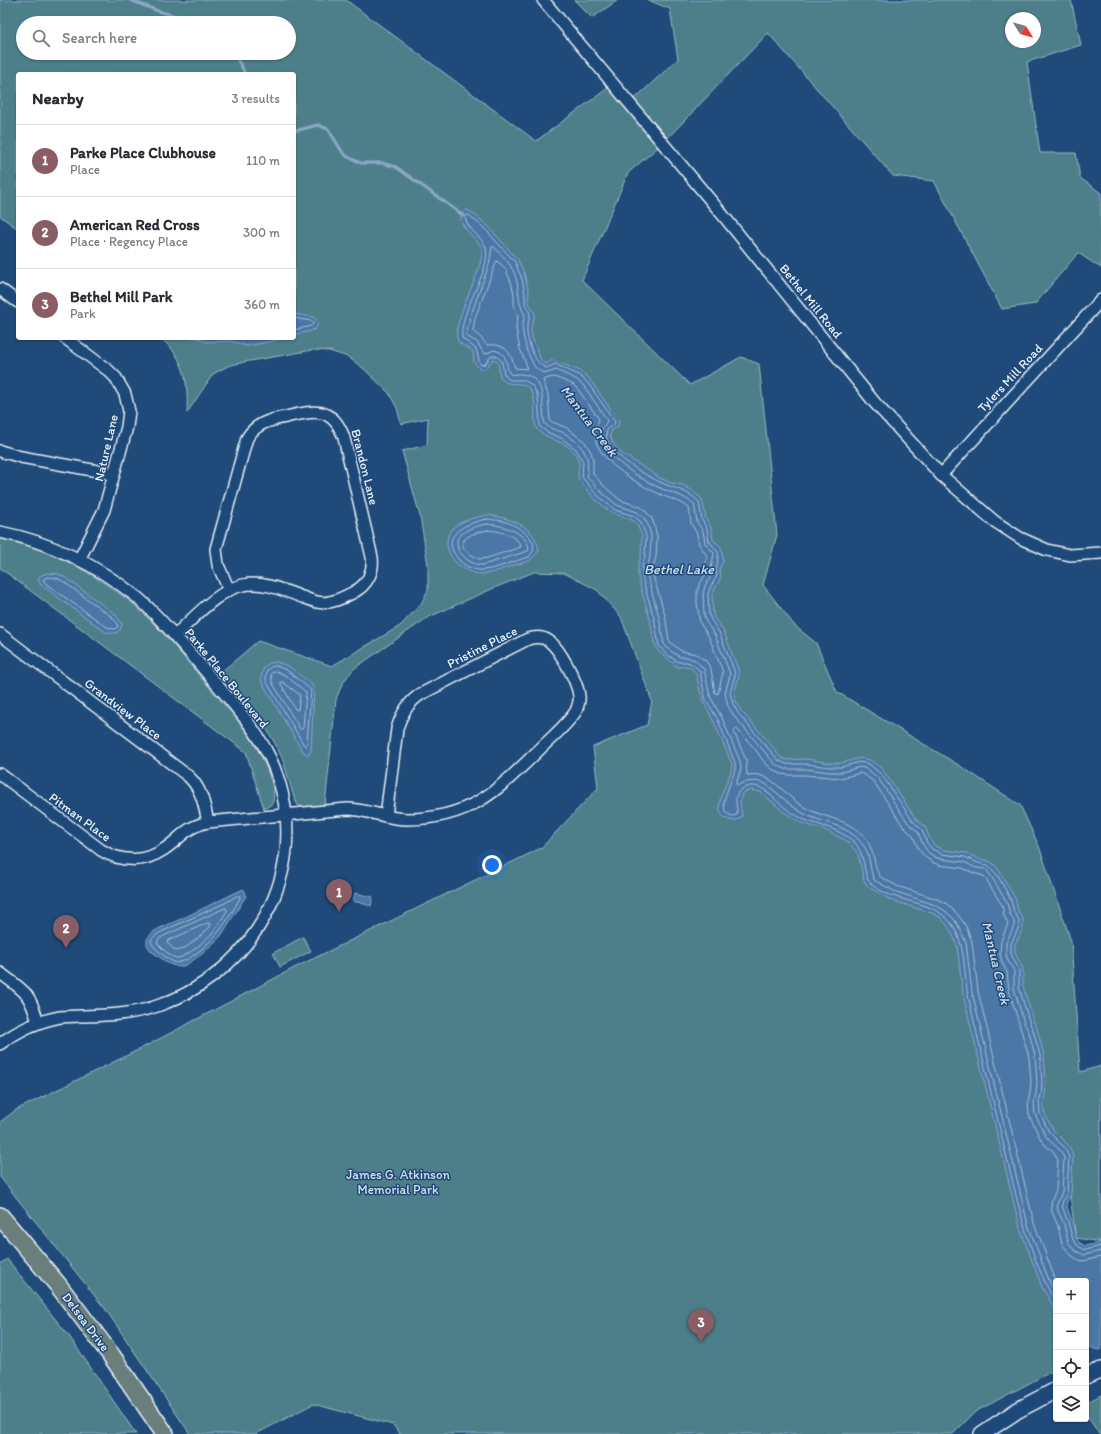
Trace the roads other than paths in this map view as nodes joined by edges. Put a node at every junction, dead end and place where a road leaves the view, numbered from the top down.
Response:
1 (543, 0) edge
2 (0, 289) edge
3 (1101, 300) edge
4 (16, 301) edge
5 (69, 340) edge
6 (0, 451) edge
7 (114, 474) junction
8 (940, 475) junction
9 (0, 532) edge
10 (1101, 553) edge
11 (79, 560) junction
12 (229, 590) junction
13 (0, 634) edge
14 (175, 635) junction
15 (0, 774) edge
16 (285, 815) junction
17 (386, 816) junction
18 (208, 822) junction
19 (0, 973) edge
20 (38, 1024) junction
21 (0, 1044) edge
22 (0, 1216) edge
23 (1101, 1370) edge
24 (1089, 1375) edge
25 (1053, 1392) edge
26 (165, 1434) edge
27 (982, 1434) edge

1 - 8 street, Bethel Mill Road
2 - 4 street
3 - 8 street, Tylers Mill Road
5 - 7 street, Nature Lane
6 - 7 street
7 - 11 street, Nature Lane
8 - 10 street, Bethel Mill Road
9 - 11 street, Parke Place Boulevard
11 - 14 street, Parke Place Boulevard
12 - 12 street, Brandon Lane
12 - 14 street, Brandon Lane
13 - 18 street, Grandview Place
14 - 16 street, Parke Place Boulevard
15 - 18 street, Pitman Place
16 - 17 street, Pristine Place
16 - 18 street, Pitman Place
16 - 20 street, Parke Place Boulevard
17 - 17 street, Pristine Place
19 - 20 street
20 - 21 street, Parke Place Boulevard
22 - 26 main road, Delsea Drive
23 - 24 main road
25 - 27 main road

